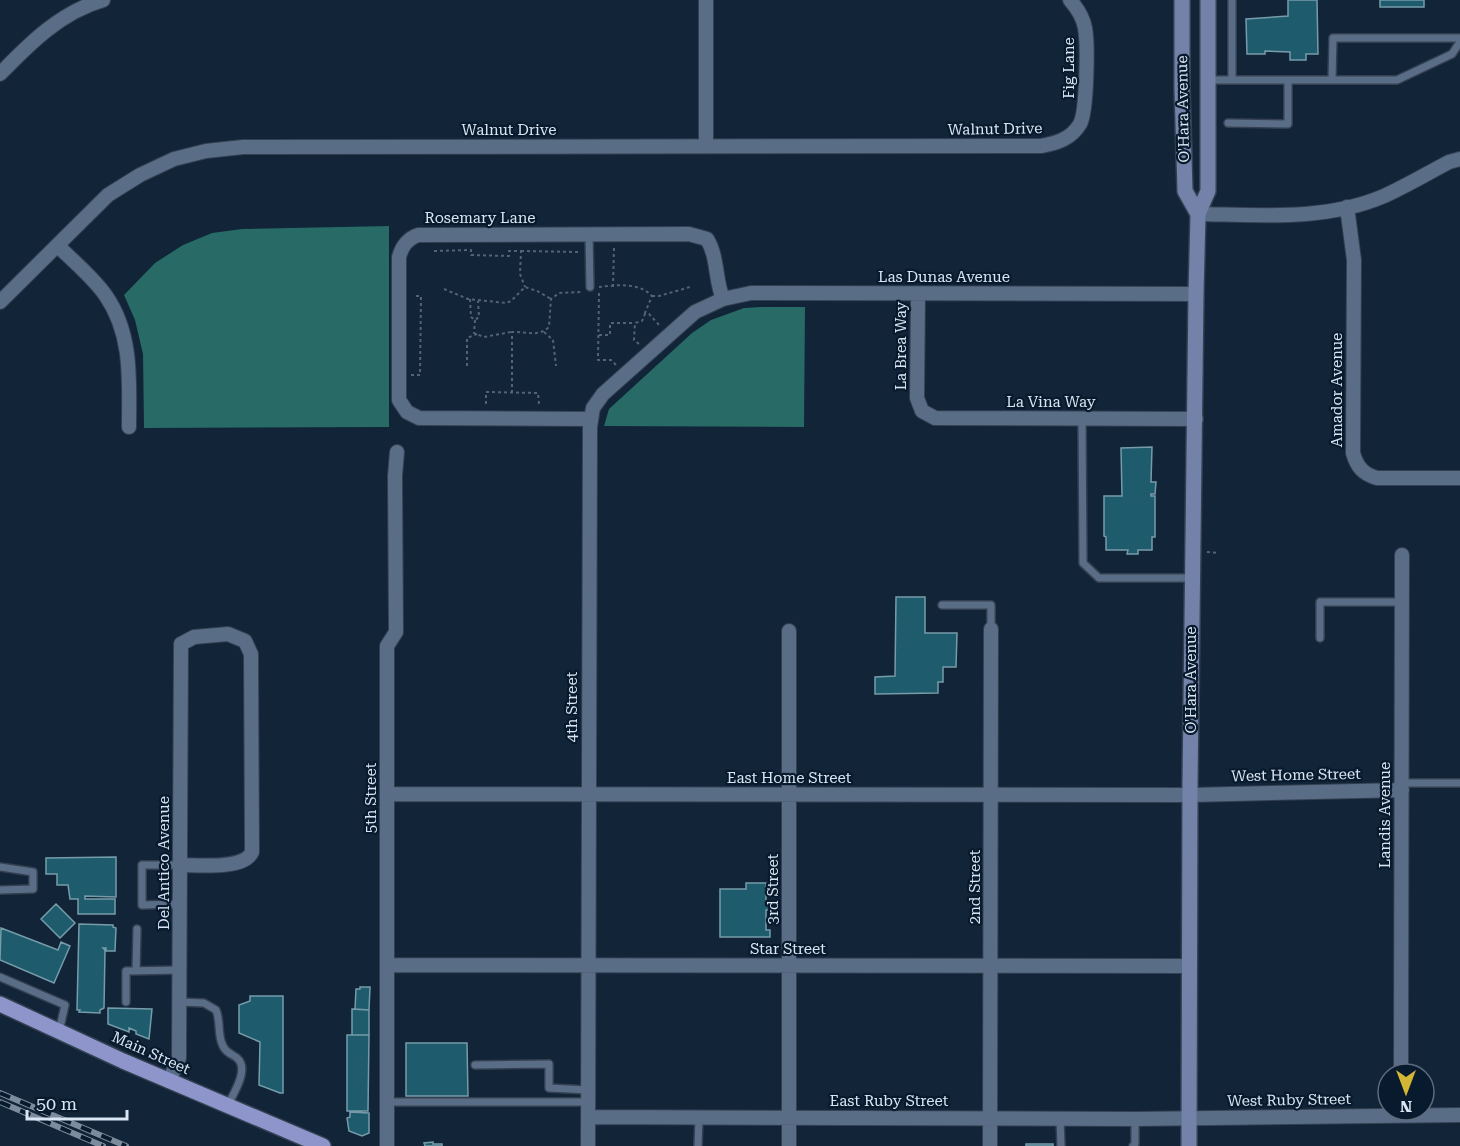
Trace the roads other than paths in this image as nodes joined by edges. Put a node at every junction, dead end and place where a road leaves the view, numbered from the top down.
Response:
1 (103, 0) edge
2 (706, 0) edge
3 (1070, 0) edge
4 (1182, 0) edge
5 (1208, 0) edge
6 (1232, 0) edge
7 (1460, 40) edge
8 (1, 72) edge
9 (1209, 80) junction
10 (1232, 80) junction
11 (1288, 80) junction
12 (1332, 80) junction
13 (1228, 123) dead end
14 (1070, 136) joint
15 (706, 146) junction
16 (1460, 159) edge
17 (1347, 207) junction
18 (1198, 214) junction
19 (589, 234) junction
20 (58, 246) junction
21 (588, 290) road end
22 (918, 294) junction
23 (1196, 294) junction
24 (723, 299) junction
25 (0, 302) edge
26 (695, 312) joint
27 (917, 399) joint
28 (590, 419) junction
29 (1082, 419) junction
30 (1196, 419) junction
31 (129, 427) dead end
32 (397, 452) dead end
33 (1460, 478) edge
34 (1402, 555) dead end
35 (1192, 578) junction
36 (1402, 602) junction
37 (942, 605) dead end
38 (991, 629) joint
39 (789, 631) dead end
40 (1320, 638) dead end
41 (1460, 783) edge
42 (1402, 787) junction
43 (388, 794) junction
44 (588, 794) junction
45 (790, 794) junction
46 (991, 794) junction
47 (1190, 795) junction
48 (180, 865) junction
49 (0, 867) edge
50 (0, 890) edge
51 (180, 904) junction
52 (137, 929) dead end
53 (387, 965) junction
54 (588, 965) junction
55 (789, 965) junction
56 (991, 966) junction
57 (1190, 966) junction
58 (180, 970) junction
59 (136, 971) junction
60 (0, 977) edge
61 (126, 1002) dead end
62 (180, 1002) junction
63 (0, 1004) edge
64 (59, 1032) junction
65 (1401, 1062) edge
66 (475, 1065) dead end
67 (169, 1081) junction
68 (588, 1096) junction
69 (387, 1102) junction
70 (228, 1106) junction
71 (1376, 1114) edge
72 (1436, 1114) edge
73 (1460, 1115) edge
74 (588, 1117) junction
75 (789, 1117) junction
76 (699, 1118) junction
77 (990, 1118) junction
78 (1190, 1118) junction
79 (1060, 1119) junction
80 (1135, 1119) junction
81 (323, 1146) edge
82 (387, 1146) edge
83 (588, 1146) edge
84 (698, 1146) edge
85 (789, 1146) edge
86 (990, 1146) edge
87 (1060, 1146) edge
88 (1133, 1146) edge
89 (1190, 1146) edge

1 - 8 street
2 - 15 street
3 - 14 street, Fig Lane
4 - 18 main road, O'Hara Avenue
5 - 9 main road, O'Hara Avenue
6 - 10 lane
7 - 12 lane
7 - 12 lane
9 - 10 lane
9 - 18 main road, O'Hara Avenue
10 - 11 lane
11 - 12 lane
11 - 13 lane
14 - 15 street, Walnut Drive
15 - 20 street, Walnut Drive
16 - 17 street
17 - 18 street
17 - 33 street, Amador Avenue
18 - 23 main road, O'Hara Avenue
19 - 21 lane
19 - 24 street, Rosemary Lane
19 - 28 street, Rosemary Lane
20 - 25 street, Walnut Drive
20 - 31 street
22 - 23 street, Las Dunas Avenue
22 - 24 street, Las Dunas Avenue
22 - 27 street, La Brea Way
23 - 30 main road, O'Hara Avenue
24 - 26 street, Las Dunas Avenue
26 - 28 street, 4th Street
27 - 29 street, La Vina Way
28 - 44 street, 4th Street
29 - 30 street, La Vina Way
29 - 35 lane
30 - 35 main road, O'Hara Avenue
32 - 43 street, 5th Street
34 - 36 street, Landis Avenue
35 - 47 main road, O'Hara Avenue
36 - 40 lane
36 - 42 street, Landis Avenue
37 - 38 lane
38 - 46 street, 2nd Street
39 - 45 street, 3rd Street
41 - 42 lane
42 - 47 street, West Home Street
42 - 65 street, Landis Avenue
43 - 44 street, East Home Street
43 - 53 street, 5th Street
44 - 45 street, East Home Street
44 - 54 street, 4th Street
45 - 46 street, East Home Street
45 - 55 street, 3rd Street
46 - 47 street, East Home Street
46 - 56 street, 2nd Street
47 - 57 main road, O'Hara Avenue
48 - 48 street, Del Antico Avenue
48 - 51 street, Del Antico Avenue
48 - 51 lane
49 - 50 lane
51 - 58 street, Del Antico Avenue
52 - 59 lane
53 - 54 street, Star Street
53 - 69 street, 5th Street
54 - 55 street, Star Street
54 - 68 street, 4th Street
55 - 56 street, Star Street
55 - 75 street, 3rd Street
56 - 57 street, Star Street
56 - 77 street, 2nd Street
57 - 78 main road, O'Hara Avenue
58 - 59 lane
58 - 62 street, Del Antico Avenue
59 - 61 lane
60 - 64 lane
62 - 67 street, Del Antico Avenue
62 - 70 lane
63 - 64 main road, Main Street
64 - 67 main road, Main Street
66 - 68 lane
67 - 70 main road, Main Street
68 - 69 lane
68 - 74 street, 4th Street
69 - 82 street, 5th Street
70 - 81 main road, Main Street
71 - 78 street, West Ruby Street
72 - 73 street, West Ruby Street
74 - 76 street, East Ruby Street
74 - 83 street, 4th Street
75 - 76 street, East Ruby Street
75 - 77 street, East Ruby Street
75 - 85 street, 3rd Street
76 - 84 lane
77 - 79 street, East Ruby Street
77 - 86 street, 2nd Street
78 - 80 street, East Ruby Street
78 - 89 main road, O'Hara Avenue
79 - 80 street, East Ruby Street
79 - 87 lane
80 - 88 lane

